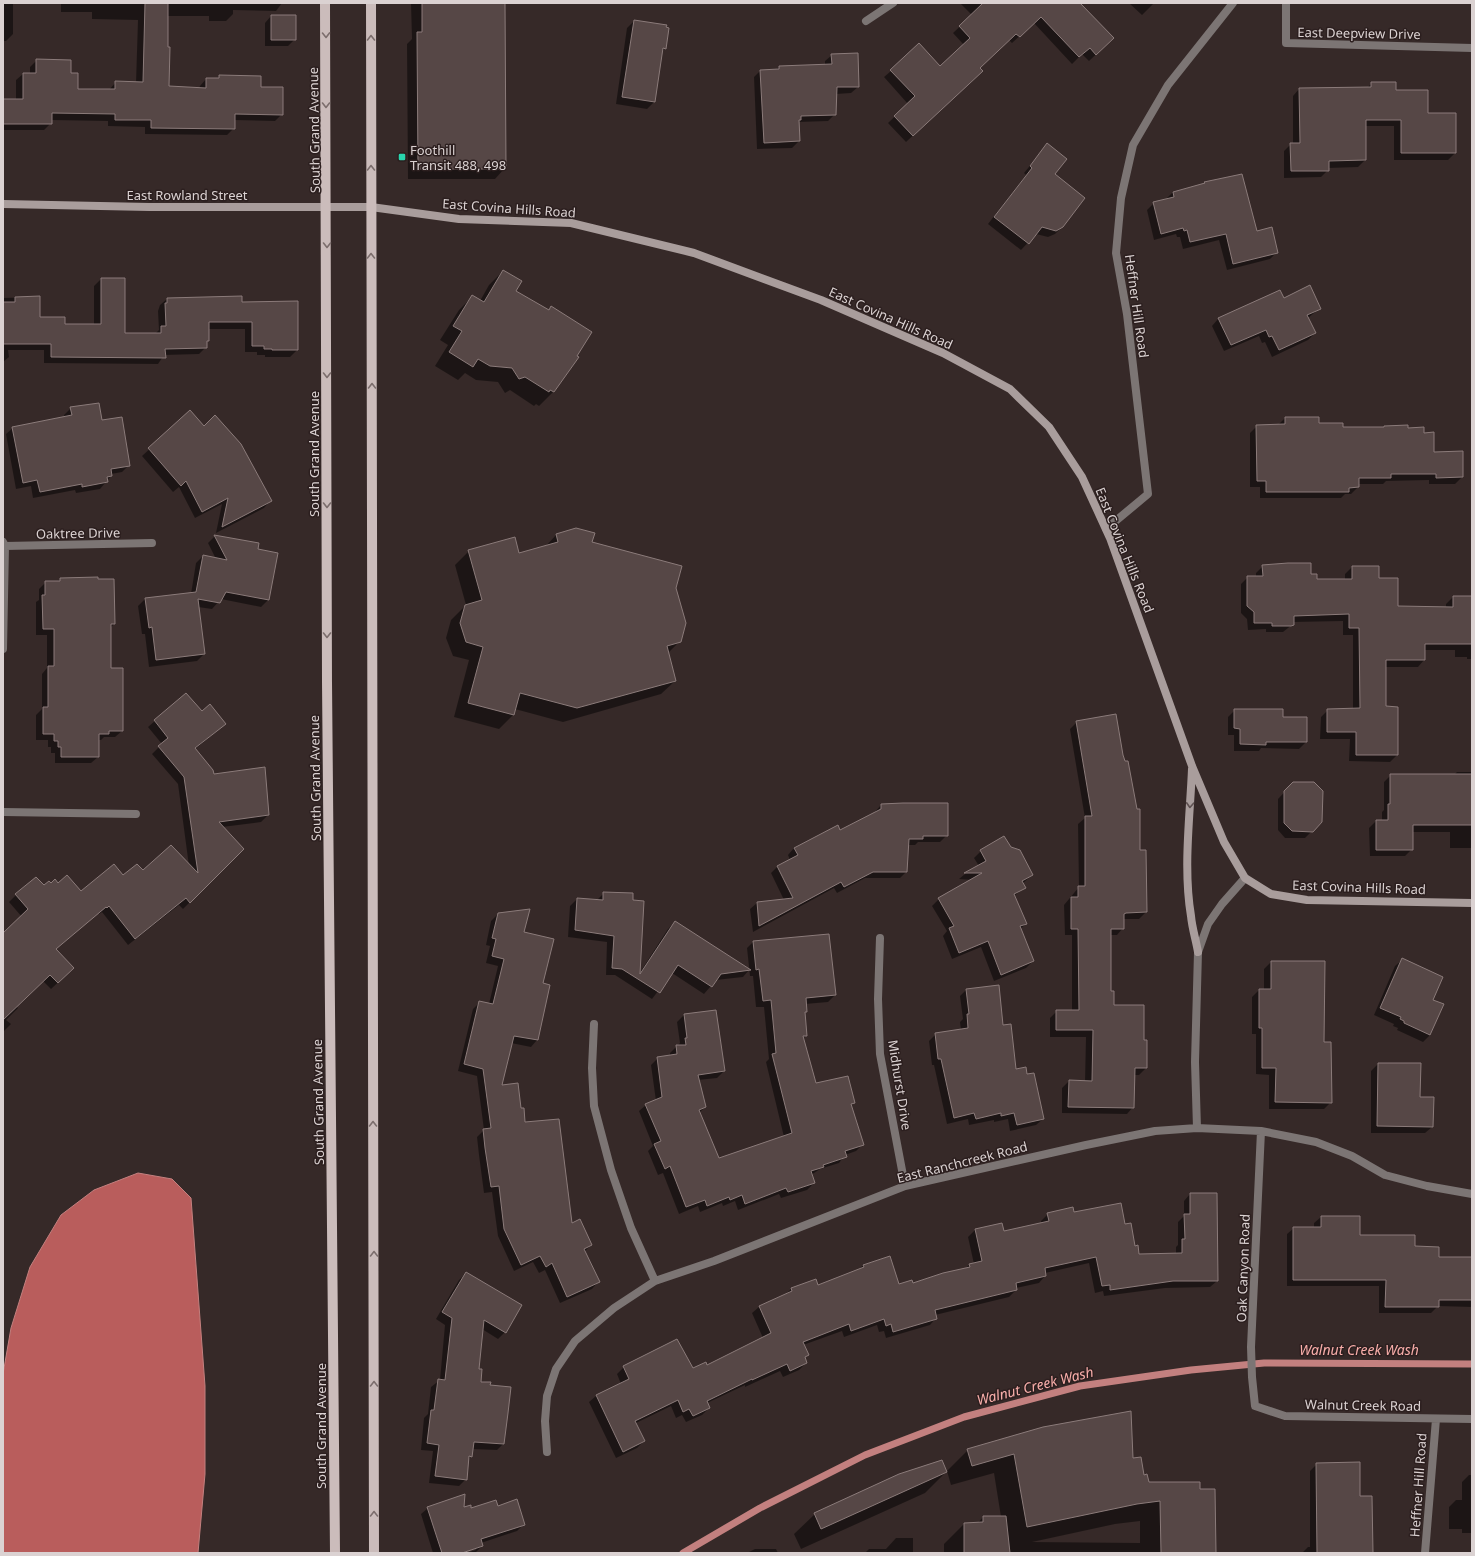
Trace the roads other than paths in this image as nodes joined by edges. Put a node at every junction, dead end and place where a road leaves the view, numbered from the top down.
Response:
1 (325, 3) edge
2 (371, 3) edge
3 (893, 3) edge
4 (1233, 3) edge
5 (1286, 3) edge
6 (866, 21) dead end
7 (1472, 48) edge
8 (3, 204) edge
9 (327, 206) junction
10 (371, 207) junction
11 (1106, 529) junction
12 (152, 543) dead end
13 (4, 544) edge
14 (3, 649) edge
15 (1192, 766) junction
16 (3, 812) edge
17 (136, 814) dead end
18 (1245, 878) junction
19 (1472, 903) edge
20 (880, 938) dead end
21 (1198, 952) junction
22 (594, 1024) dead end
23 (1197, 1128) junction
24 (1261, 1131) junction
25 (906, 1186) junction
26 (1472, 1194) edge
27 (656, 1280) junction
28 (1255, 1406) joint
29 (1436, 1418) junction
30 (1472, 1418) edge
31 (547, 1452) dead end
32 (335, 1553) edge
33 (374, 1553) edge
34 (1425, 1553) edge

1 -> 9 main road, South Grand Avenue
10 -> 2 main road
3 - 6 street
4 - 11 street, Heffner Hill Road
5 - 7 street, East Deepview Drive
8 - 9 street, East Rowland Street
9 - 10 street, East Rowland Street
9 -> 32 main road, South Grand Avenue
10 - 11 street, East Covina Hills Road
33 -> 10 main road
11 - 15 street, East Covina Hills Road
12 - 13 street, Oaktree Drive
13 - 14 street
15 - 18 street, East Covina Hills Road
15 -> 21 street
16 - 17 street
18 - 19 street, East Covina Hills Road
18 - 21 street
20 - 25 street, Midhurst Drive
21 - 23 street
22 - 27 street
23 - 24 street, East Ranchcreek Road
23 - 25 street, East Ranchcreek Road
24 - 26 street, East Ranchcreek Road
24 - 28 street, Oak Canyon Road
25 - 27 street, East Ranchcreek Road
27 - 31 street, East Ranchcreek Road
28 - 29 street, Walnut Creek Road
29 - 30 street, Walnut Creek Road
29 - 34 street, Heffner Hill Road

